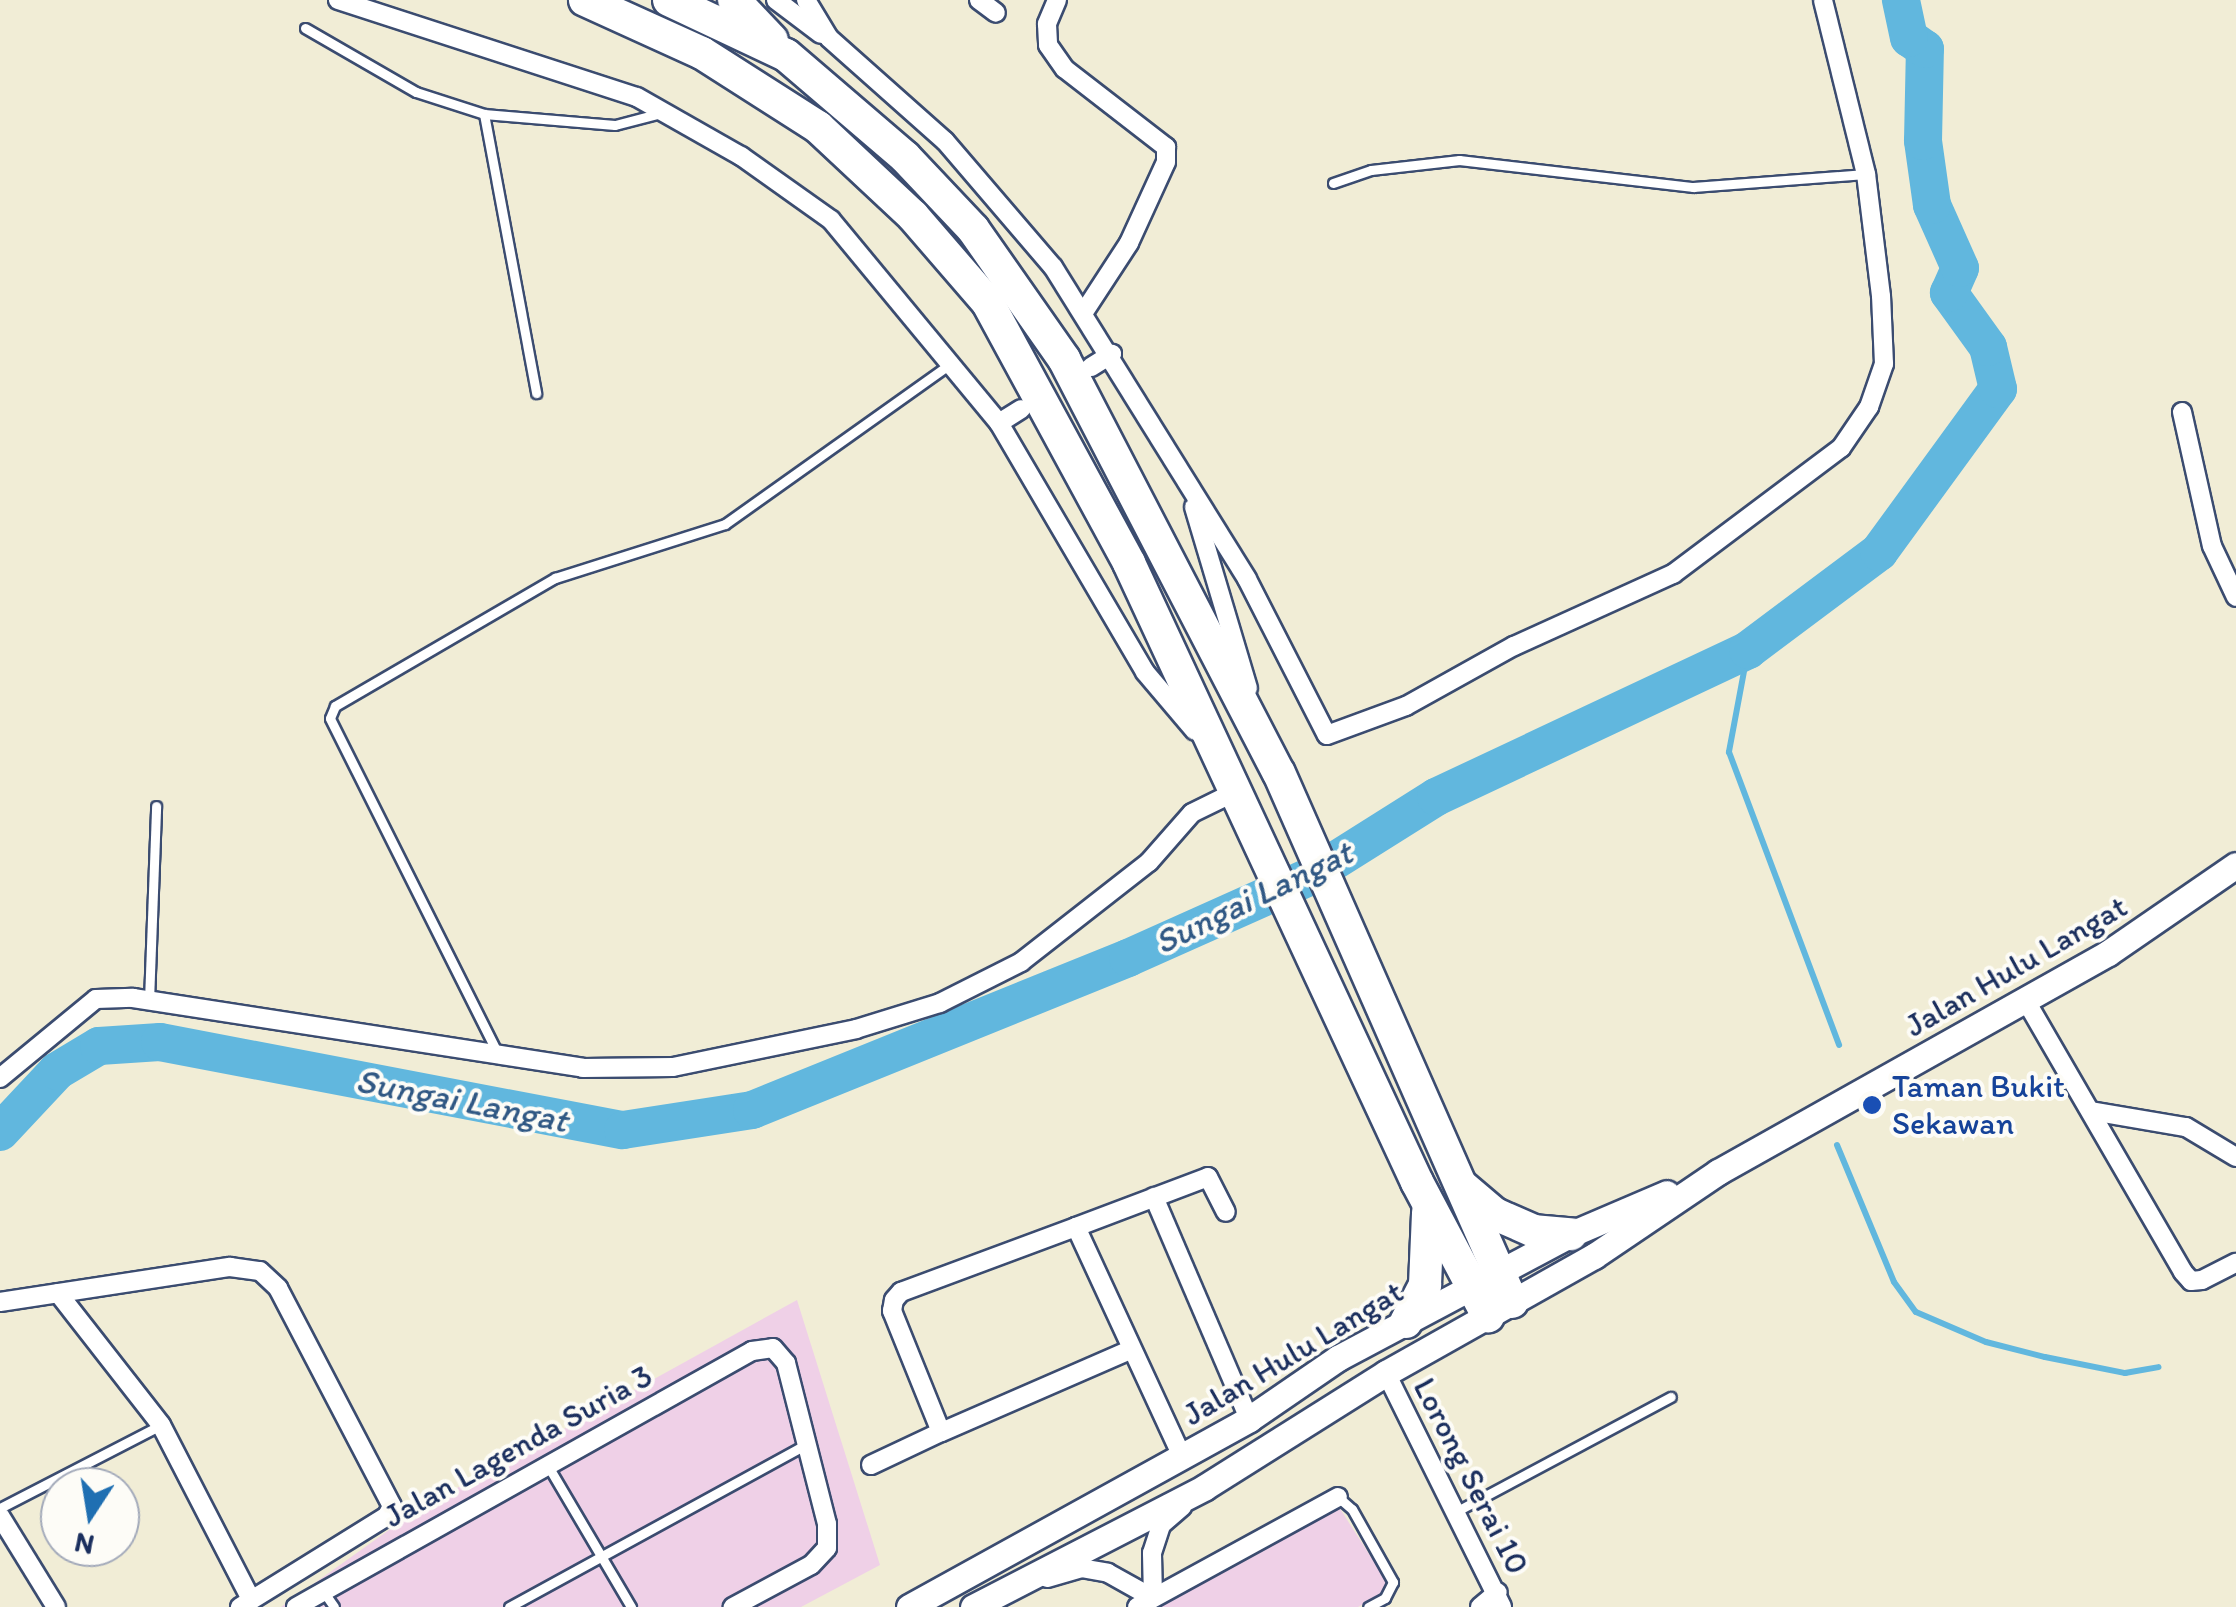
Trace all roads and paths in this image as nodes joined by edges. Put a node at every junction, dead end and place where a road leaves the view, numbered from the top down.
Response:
1 (338, 0) edge
2 (585, 0) edge
3 (669, 0) edge
4 (734, 0) edge
5 (776, 0) edge
6 (806, 0) edge
7 (979, 0) edge
8 (1057, 0) edge
9 (1823, 0) edge
10 (996, 12) dead end
11 (306, 28) dead end
12 (786, 55) junction
13 (896, 93) junction
14 (664, 112) junction
15 (484, 114) junction
16 (1866, 174) junction
17 (1332, 184) dead end
18 (1084, 312) junction
19 (1112, 354) junction
20 (953, 362) junction
21 (1091, 367) dead end
22 (536, 393) dead end
23 (1021, 409) dead end
24 (2182, 412) dead end
25 (999, 423) junction
26 (1180, 469) junction
27 (2236, 596) edge
28 (1258, 734) junction
29 (1234, 790) junction
30 (156, 806) dead end
31 (2236, 865) edge
32 (149, 1000) junction
33 (2026, 1001) junction
34 (500, 1059) junction
35 (0, 1078) edge
36 (2091, 1111) junction
37 (2236, 1157) edge
38 (1718, 1172) junction
39 (1459, 1184) junction
40 (1154, 1197) junction
41 (1427, 1201) junction
42 (1226, 1212) dead end
43 (1076, 1227) junction
44 (1571, 1234) junction
45 (2236, 1263) edge
46 (58, 1292) junction
47 (1493, 1294) junction
48 (0, 1302) edge
49 (1406, 1322) junction
50 (1130, 1350) junction
51 (1386, 1373) junction
52 (1671, 1397) dead end
53 (1249, 1419) junction
54 (161, 1425) junction
55 (941, 1432) junction
56 (807, 1444) junction
57 (1182, 1456) junction
58 (547, 1464) junction
59 (872, 1465) dead end
60 (1205, 1486) junction
61 (1338, 1497) joint
62 (0, 1508) edge
63 (1459, 1510) junction
64 (0, 1516) edge
65 (603, 1556) junction
66 (1016, 1587) junction
67 (322, 1588) junction
68 (1500, 1600) edge
69 (1145, 1602) edge
70 (245, 1603) edge
71 (56, 1607) edge
72 (296, 1607) edge
73 (334, 1607) edge
74 (509, 1607) edge
75 (631, 1607) edge
76 (733, 1607) edge
77 (910, 1607) edge
78 (973, 1607) edge
79 (1368, 1607) edge
80 (1480, 1607) edge

1 - 14 street
2 - 29 highway
3 - 12 highway
4 - 12 highway
5 - 13 street
6 - 13 street
7 - 10 street
8 - 18 street
9 - 16 street
11 - 15 lane
12 - 28 highway
13 - 18 street
14 - 15 lane
14 - 20 street
15 - 22 lane
16 - 17 lane
16 - 26 street
18 - 19 street
19 - 21 street
19 - 26 street
20 - 25 street
20 - 34 lane
23 - 25 street
24 - 27 street
25 - 29 street
26 - 28 street
28 - 39 highway
29 - 34 street
29 - 41 highway
30 - 32 lane
31 - 33 main road, Jalan Hulu Langat
32 - 34 street
32 - 35 street
33 - 36 street
33 - 38 main road, Jalan Hulu Langat
36 - 37 street
36 - 45 street
38 - 44 main road, Jalan Hulu Langat
38 - 47 main road, Jalan Hulu Langat
39 - 44 highway
39 - 47 highway
40 - 42 street
40 - 43 street
40 - 53 street
41 - 47 highway
41 - 49 highway
43 - 50 street
43 - 55 street
44 - 47 main road, Jalan Hulu Langat
46 - 48 street
46 - 54 street
46 - 70 street, Jalan Lagenda Suria 3
47 - 49 main road, Jalan Hulu Langat
47 - 51 main road, Jalan Hulu Langat
49 - 53 main road, Jalan Hulu Langat
50 - 55 street
50 - 57 street
51 - 60 main road, Jalan Hulu Langat
51 - 63 street, Lorong Serai 10
52 - 63 lane
53 - 57 main road, Jalan Hulu Langat
54 - 62 lane
54 - 70 street
55 - 59 street
56 - 58 street, Jalan Lagenda Suria 3
56 - 65 lane
56 - 76 street
57 - 77 main road, Jalan Hulu Langat
58 - 65 lane
58 - 67 street, Jalan Lagenda Suria 3
60 - 66 main road, Jalan Hulu Langat
60 - 69 street
61 - 69 street
61 - 79 lane
63 - 68 street, Lorong Serai 10
64 - 71 street
65 - 74 lane
65 - 75 lane
66 - 69 street
66 - 78 main road, Jalan Hulu Langat
67 - 72 street, Jalan Lagenda Suria 3
67 - 73 lane
68 - 80 street

